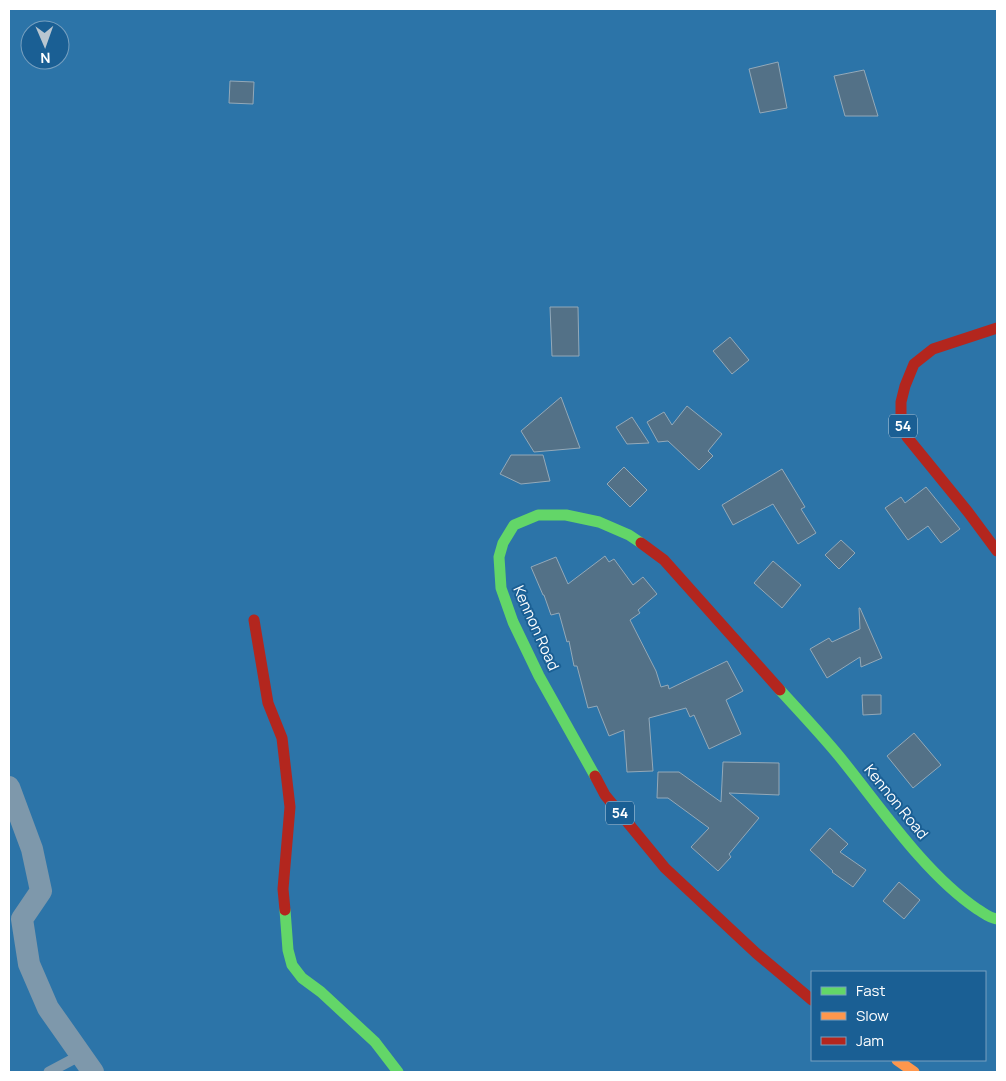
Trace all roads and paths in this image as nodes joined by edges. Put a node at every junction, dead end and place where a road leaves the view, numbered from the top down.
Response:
1 (997, 328) edge
2 (997, 551) edge
3 (254, 620) dead end
4 (9, 787) edge
5 (997, 919) edge
6 (811, 999) edge
7 (898, 1061) edge
8 (87, 1064) edge
9 (49, 1072) edge
10 (398, 1072) edge
11 (914, 1072) edge

1 - 2 main road, 54
3 - 10 main road
4 - 8 street
5 - 6 main road, Kennon Road / 54
7 - 11 main road
8 - 9 lane

